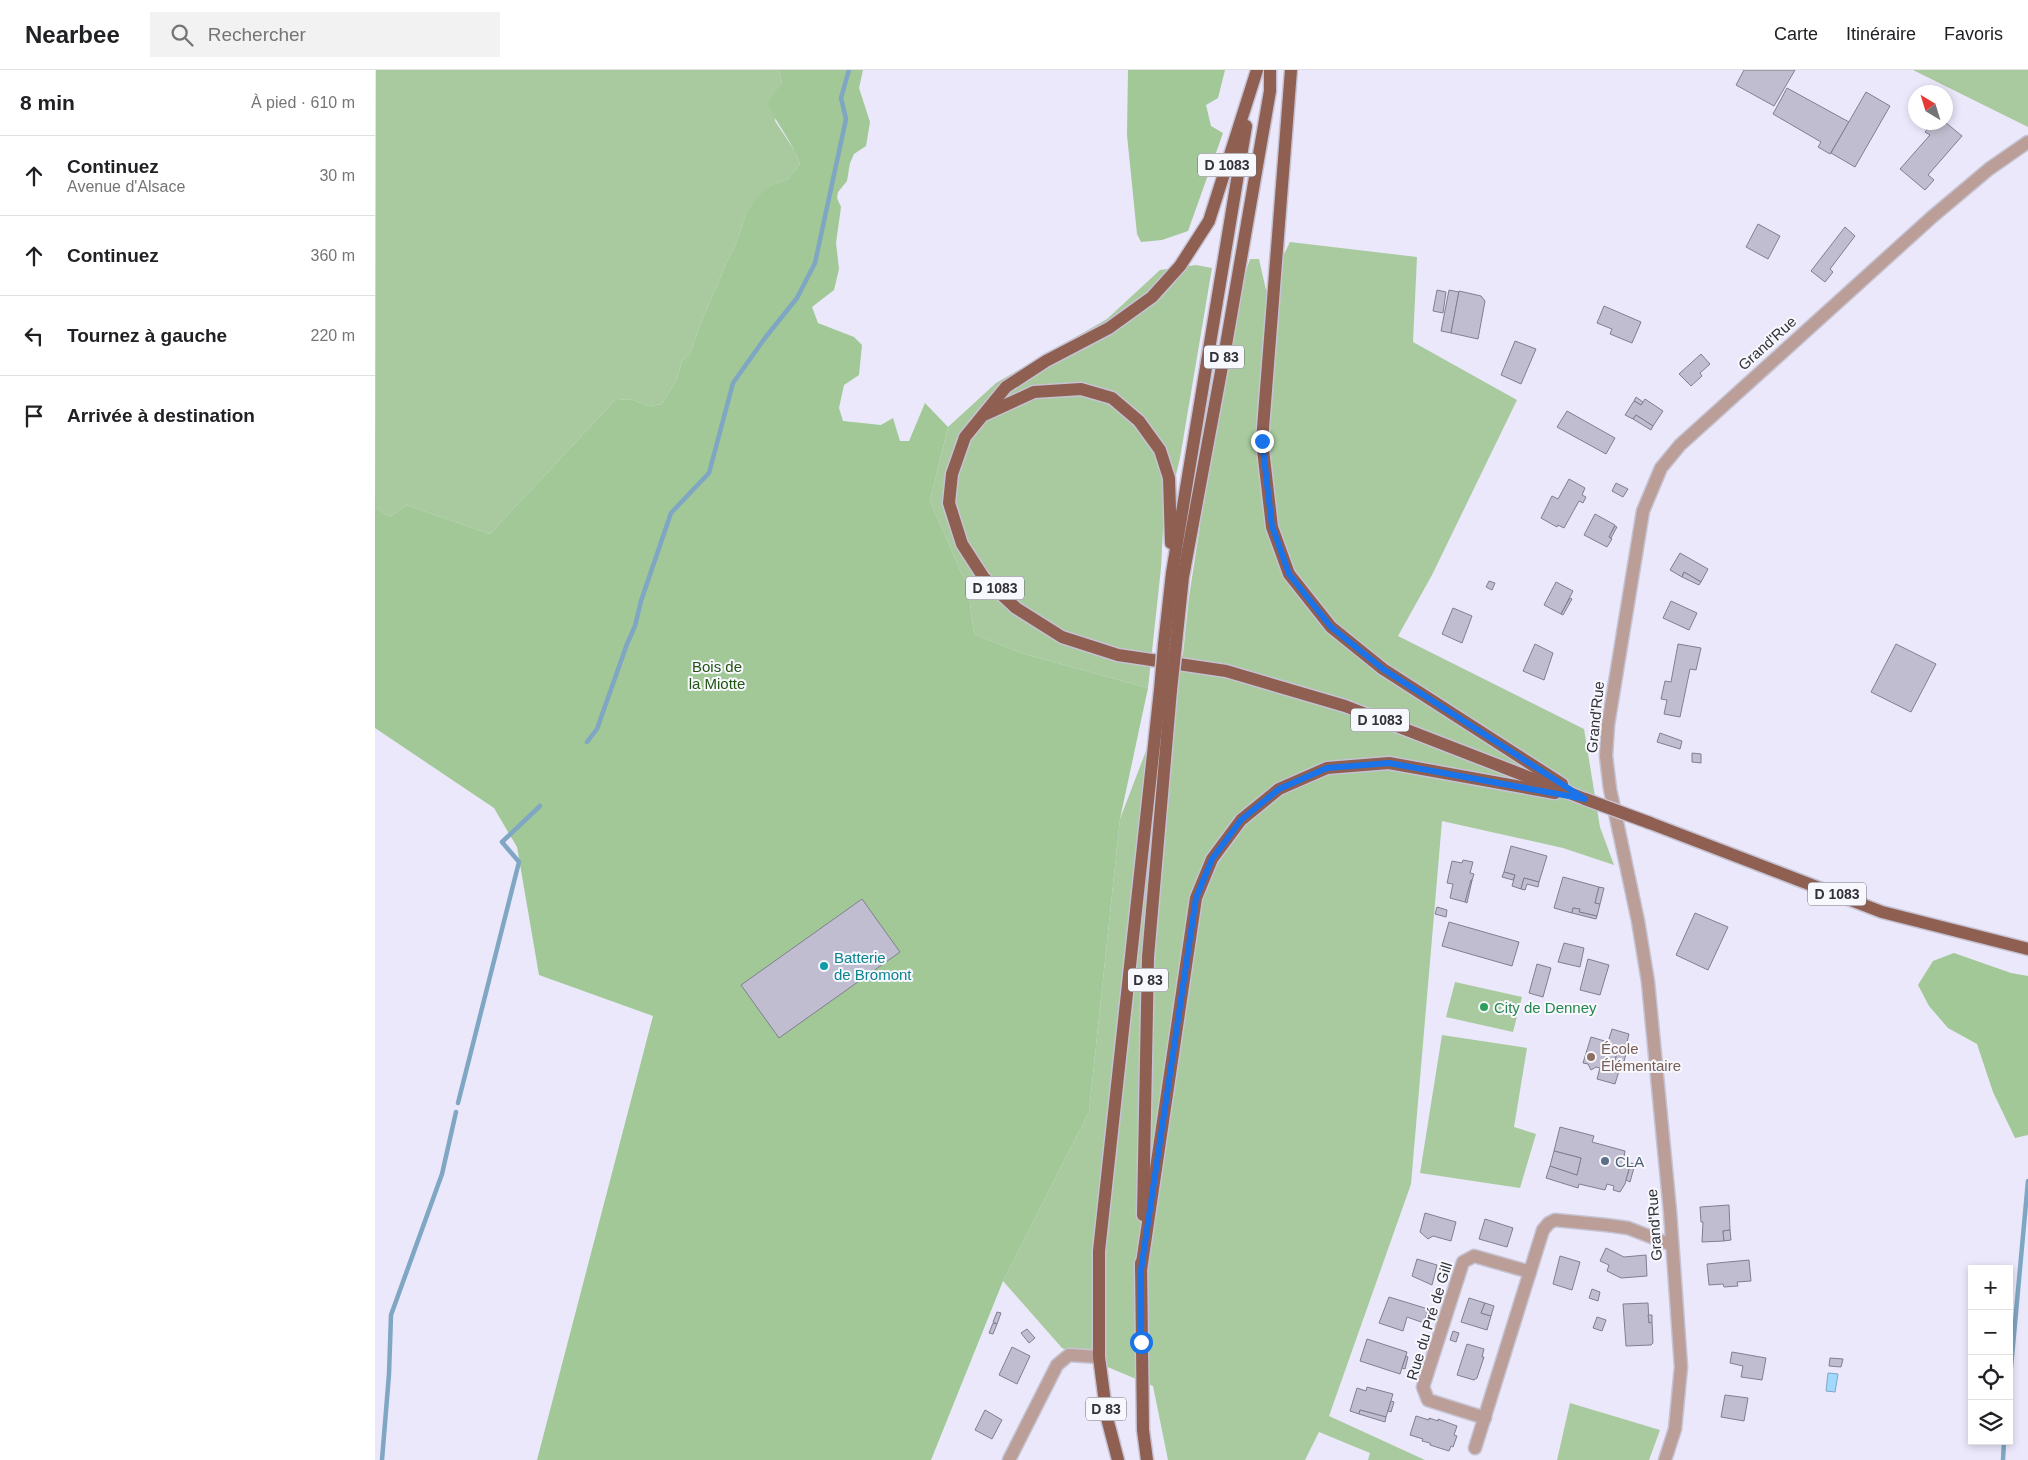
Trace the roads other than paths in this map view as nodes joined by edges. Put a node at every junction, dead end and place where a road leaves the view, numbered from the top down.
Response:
1 (1257, 70) edge
2 (1269, 70) edge
3 (1291, 70) edge
4 (1253, 84) junction
5 (2028, 142) edge
6 (982, 416) junction
7 (1172, 573) junction
8 (1170, 644) junction
9 (1166, 690) junction
10 (1585, 799) junction
11 (2028, 949) edge
12 (1672, 1245) junction
13 (1141, 1270) junction
14 (1530, 1272) junction
15 (1099, 1357) junction
16 (1485, 1418) junction
17 (1475, 1448) dead end
18 (1009, 1460) edge
19 (1117, 1460) edge
20 (1147, 1460) edge
21 (1665, 1460) edge

1 - 4 main road, D 83
2 - 8 main road, D 83
3 - 10 main road, D 1083
4 - 6 main road, D 1083
4 - 7 main road, D 83
5 - 12 street, Grand'Rue
6 - 7 main road, D 1083
6 - 10 main road, D 1083
7 - 8 main road, D 83
8 - 9 main road, D 83, bridge
9 - 13 main road, D 83
9 - 15 main road, D 83
10 - 11 main road, D 1083, bridge
10 - 13 main road, D 1083
12 - 14 street
12 - 21 street, Grand'Rue
13 - 20 main road, D 83
14 - 16 street
14 - 16 street, Rue du Pré de Gill
15 - 18 street
15 - 19 main road, D 83
16 - 17 street

